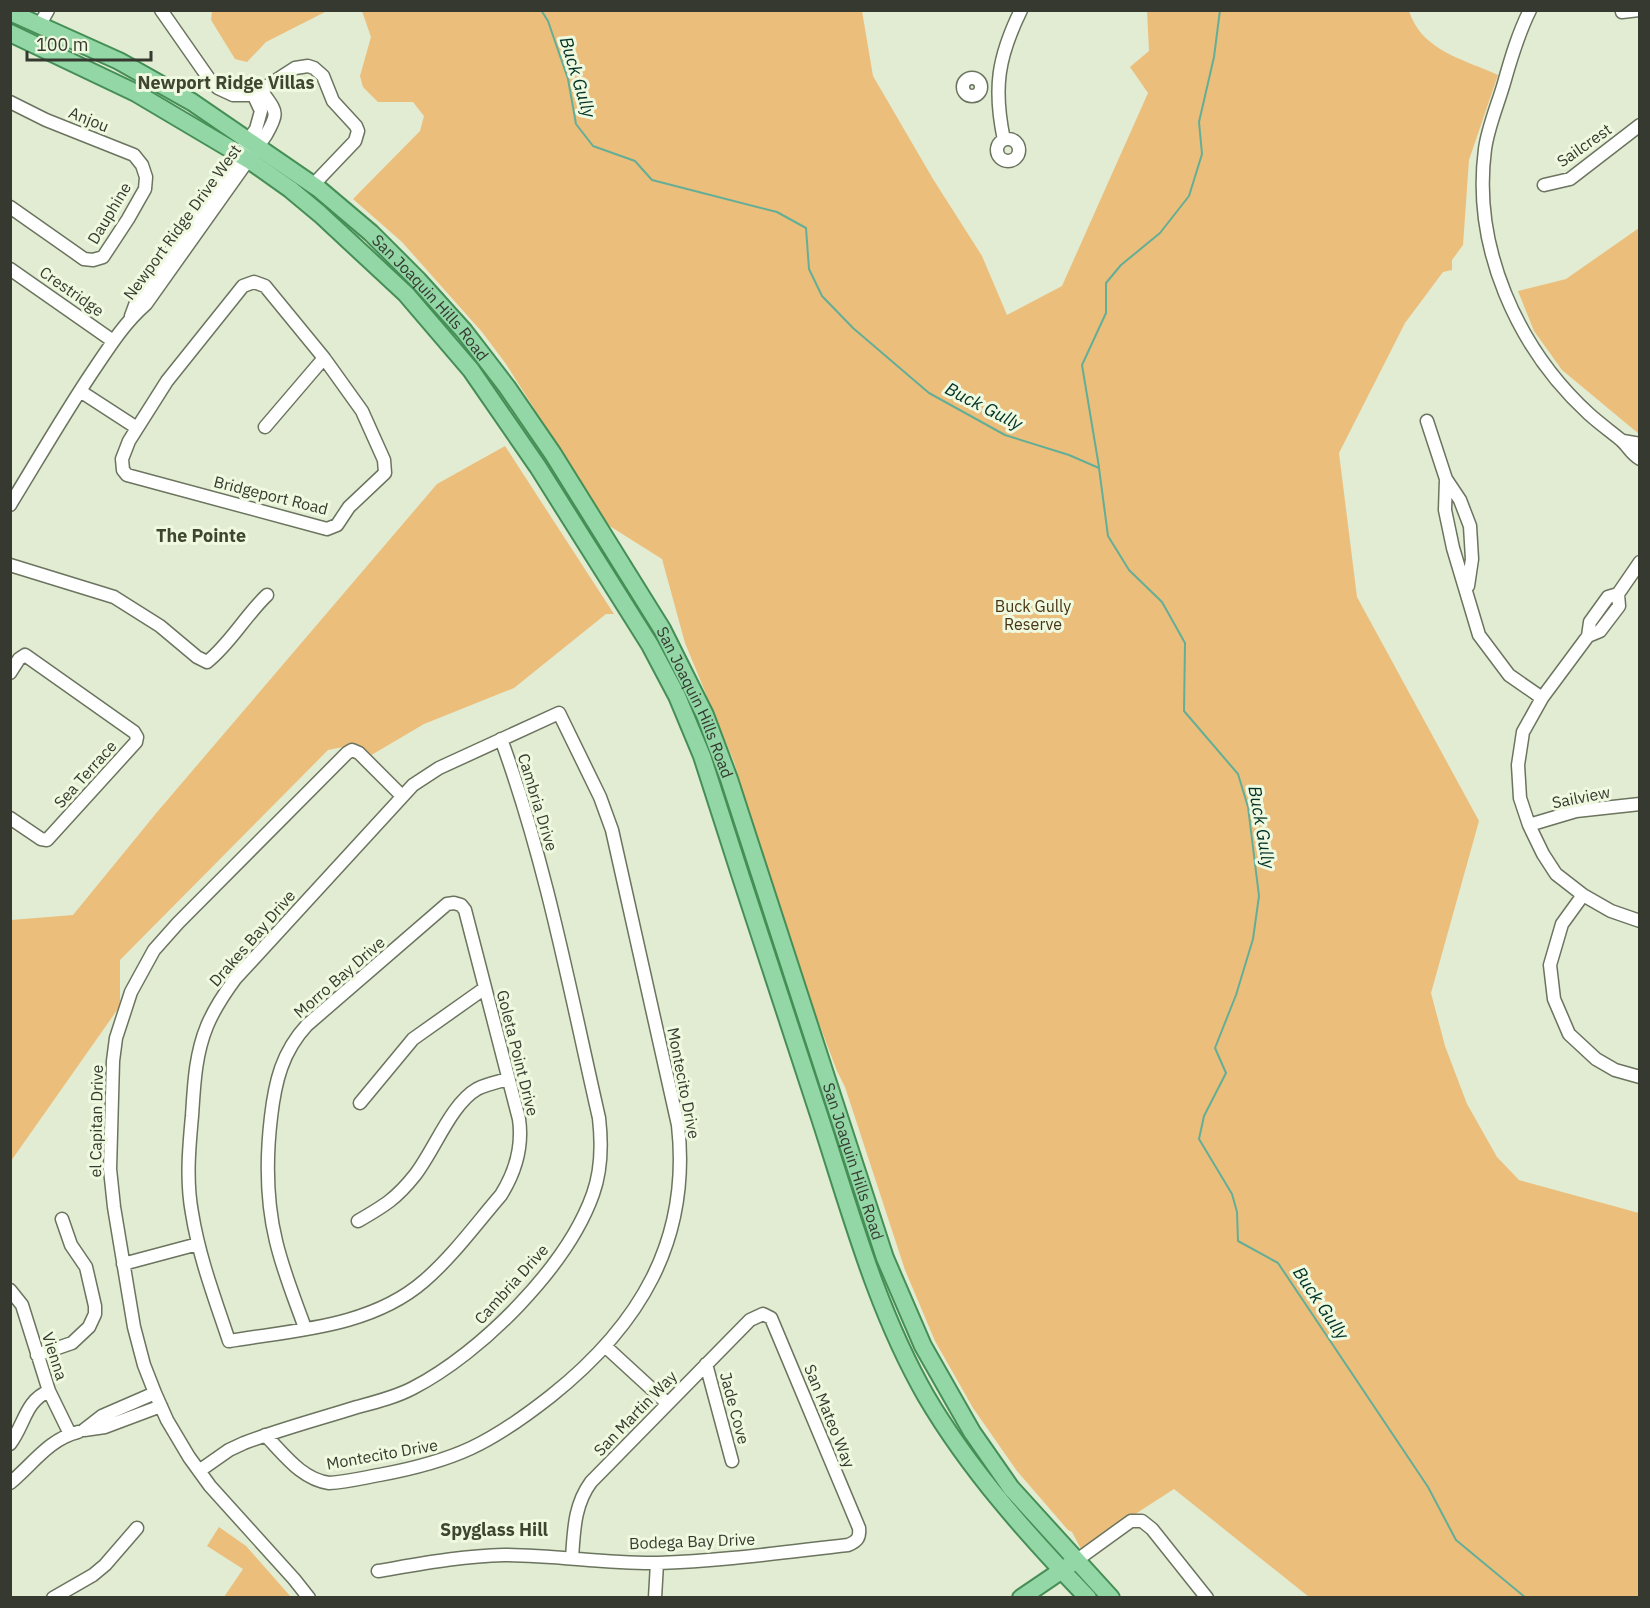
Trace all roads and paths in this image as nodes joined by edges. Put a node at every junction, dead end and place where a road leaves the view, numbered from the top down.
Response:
1 (48, 10) edge
2 (161, 10) edge
3 (1021, 10) edge
4 (1530, 10) edge
5 (1639, 10) edge
6 (10, 12) edge
7 (1622, 12) dead end
8 (39, 26) junction
9 (10, 33) edge
10 (982, 87) dead end
11 (998, 89) junction
12 (257, 92) junction
13 (10, 102) edge
14 (1640, 125) edge
15 (1004, 140) dead end
16 (249, 150) junction
17 (146, 177) joint
18 (313, 185) junction
19 (1544, 185) dead end
20 (10, 207) edge
21 (10, 268) edge
22 (113, 341) junction
23 (324, 358) junction
24 (80, 391) junction
25 (1426, 421) dead end
26 (265, 427) dead end
27 (137, 428) junction
28 (1623, 441) junction
29 (1640, 444) edge
30 (1640, 459) edge
31 (1446, 479) junction
32 (10, 505) edge
33 (1640, 562) edge
34 (10, 565) edge
35 (1467, 590) junction
36 (267, 595) dead end
37 (10, 673) edge
38 (1542, 698) junction
39 (559, 713) joint
40 (501, 740) junction
41 (402, 796) junction
42 (1640, 804) edge
43 (10, 818) edge
44 (1529, 825) junction
45 (1584, 895) junction
46 (441, 909) joint
47 (1640, 921) edge
48 (485, 988) junction
49 (1640, 1077) edge
50 (508, 1079) junction
51 (360, 1103) dead end
52 (62, 1219) dead end
53 (358, 1221) dead end
54 (198, 1244) junction
55 (123, 1264) junction
56 (10, 1290) edge
57 (763, 1314) joint
58 (305, 1328) junction
59 (229, 1341) joint
60 (606, 1347) junction
61 (37, 1355) junction
62 (706, 1364) junction
63 (49, 1390) junction
64 (154, 1393) junction
65 (668, 1402) junction
66 (161, 1406) junction
67 (84, 1430) junction
68 (69, 1434) junction
69 (265, 1435) junction
70 (10, 1444) edge
71 (732, 1461) dead end
72 (199, 1471) junction
73 (10, 1483) edge
74 (137, 1527) dead end
75 (860, 1535) joint
76 (572, 1558) junction
77 (1077, 1560) junction
78 (657, 1563) junction
79 (1062, 1570) junction
80 (378, 1571) dead end
81 (53, 1598) edge
82 (309, 1598) edge
83 (655, 1598) edge
84 (1021, 1598) edge
85 (1088, 1598) edge
86 (1111, 1598) edge
87 (1207, 1598) edge

1 - 8 street
2 - 12 street
3 - 11 street
4 - 28 street
5 - 7 street
6 - 8 main road, San Joaquin Hills Road
8 - 16 main road, San Joaquin Hills Road
9 - 16 main road, San Joaquin Hills Road
10 - 11 street
11 - 15 street
12 - 16 street, Newport Ridge Drive West
12 - 18 street
13 - 17 street, Anjou
14 - 19 street, Sailcrest
16 - 18 main road, San Joaquin Hills Road
16 - 22 street, Newport Ridge Drive West
16 - 79 main road, San Joaquin Hills Road
17 - 20 street, Dauphine
18 - 77 main road, San Joaquin Hills Road
21 - 22 street, Crestridge
22 - 24 street, Newport Ridge Drive West
23 - 26 street
23 - 27 street, Bridgeport Road
23 - 27 street, Bridgeport Road
24 - 27 street
24 - 32 street, Newport Ridge Drive West
25 - 31 street
28 - 29 street
28 - 30 street
31 - 35 street
31 - 35 street
33 - 38 street
34 - 36 street
35 - 38 street
37 - 43 street, Sea Terrace
38 - 44 street
39 - 40 street, Drakes Bay Drive
39 - 60 street, Montecito Drive
40 - 41 street, Drakes Bay Drive
40 - 69 street, Cambria Drive
41 - 54 street, Drakes Bay Drive
41 - 55 street, el Capitan Drive
42 - 44 street, Sailview
44 - 45 street
45 - 47 street
45 - 49 street
46 - 48 street, Goleta Point Drive
46 - 58 street, Morro Bay Drive
48 - 50 street, Goleta Point Drive
48 - 51 street
50 - 53 street
50 - 58 street, Goleta Point Drive
52 - 61 street
54 - 55 street
54 - 59 street, Drakes Bay Drive
55 - 64 street, el Capitan Drive
56 - 61 street, Vienna
57 - 62 street, San Martin Way
57 - 75 street, San Mateo Way
58 - 59 street, Goleta Point Drive
60 - 65 street
60 - 69 street, Montecito Drive
61 - 63 street, Vienna
62 - 65 street, San Martin Way
62 - 71 street, Jade Cove
63 - 68 street, Vienna
63 - 70 street
64 - 66 street, el Capitan Drive
64 - 67 street
65 - 76 street, San Martin Way
66 - 67 street
66 - 72 street, el Capitan Drive
67 - 68 street
68 - 73 street
69 - 72 street, Cambria Drive
72 - 82 street, el Capitan Drive
74 - 81 street
75 - 78 street, Bodega Bay Drive
76 - 78 street, Bodega Bay Drive
76 - 80 street, Bodega Bay Drive
77 - 79 main road
77 - 86 main road, San Joaquin Hills Road
77 - 87 street
78 - 83 street
79 - 84 main road
79 - 85 main road, San Joaquin Hills Road

